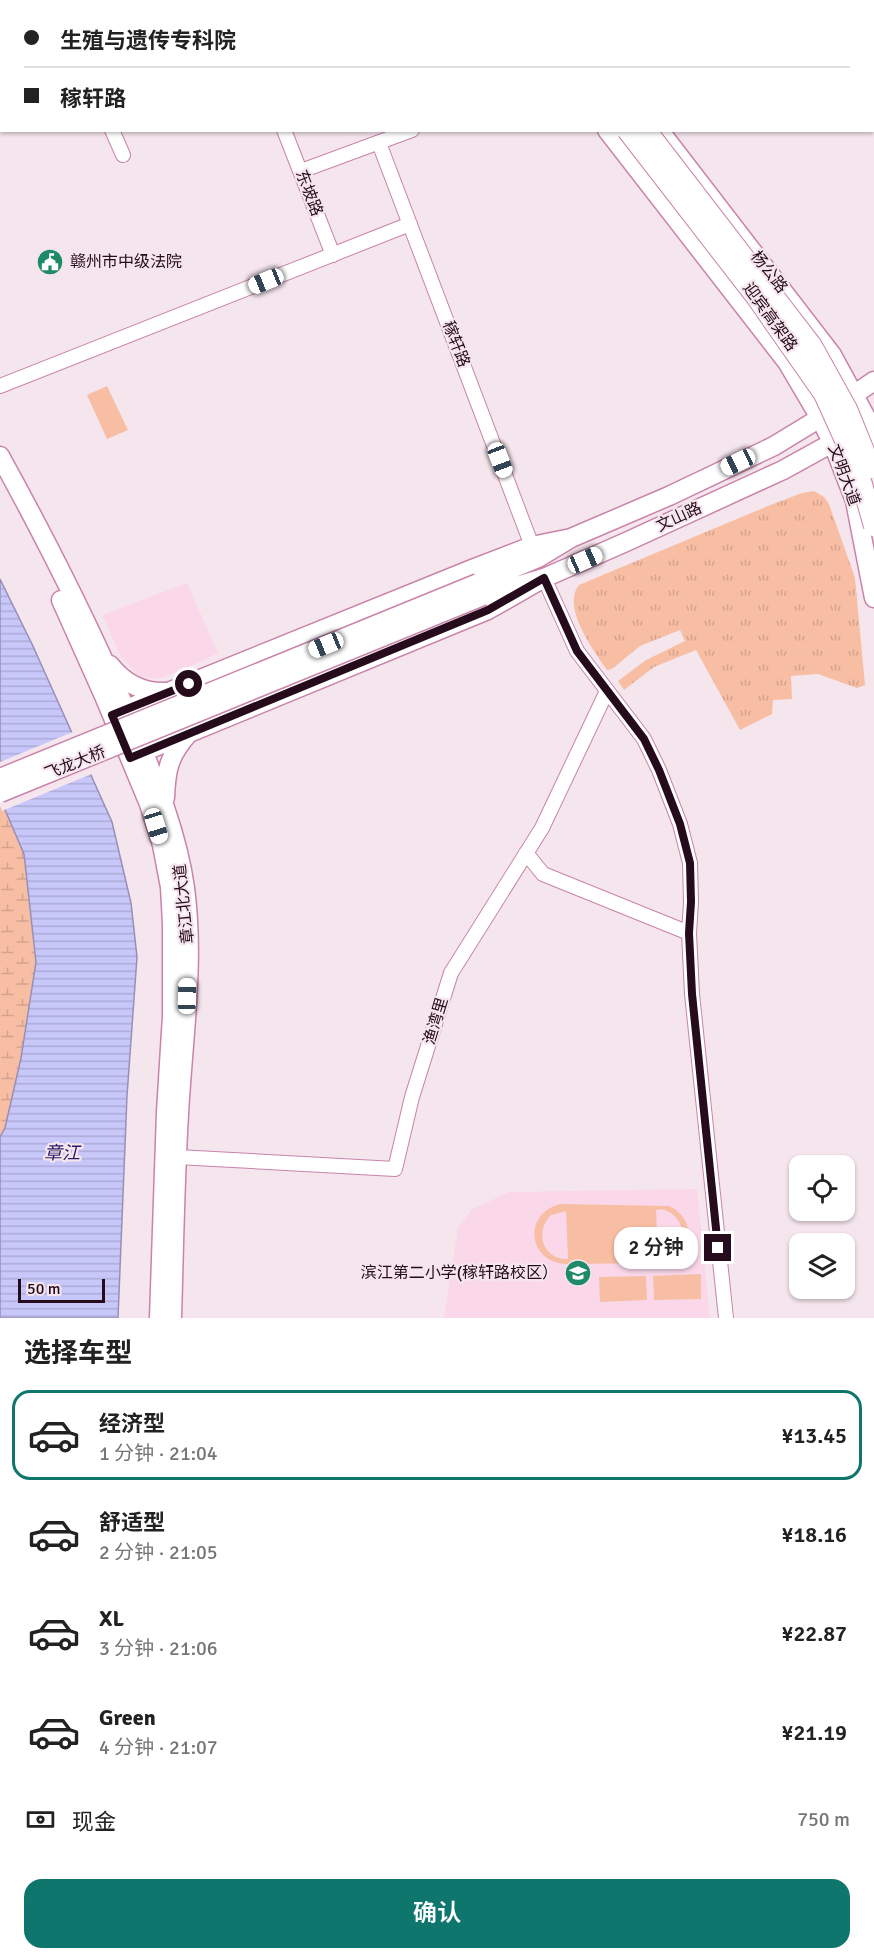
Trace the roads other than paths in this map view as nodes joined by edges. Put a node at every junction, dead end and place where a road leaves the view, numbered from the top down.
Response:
1 (113, 132) edge
2 (285, 132) edge
3 (407, 132) edge
4 (609, 132) edge
5 (629, 132) edge
6 (648, 132) edge
7 (661, 132) edge
8 (379, 143) junction
9 (123, 155) dead end
10 (301, 171) junction
11 (410, 224) junction
12 (333, 255) junction
13 (874, 381) edge
14 (0, 386) edge
15 (855, 395) junction
16 (820, 418) junction
17 (871, 418) edge
18 (874, 440) edge
19 (833, 444) junction
20 (0, 456) edge
21 (874, 479) edge
22 (0, 481) edge
23 (874, 526) edge
24 (572, 538) junction
25 (532, 546) junction
26 (544, 578) junction
27 (480, 590) junction
28 (874, 598) edge
29 (99, 652) junction
30 (607, 691) junction
31 (168, 692) junction
32 (119, 712) junction
33 (190, 732) junction
34 (137, 755) junction
35 (0, 778) edge
36 (0, 793) edge
37 (165, 808) junction
38 (526, 853) junction
39 (689, 933) junction
40 (177, 1157) junction
41 (159, 1318) edge
42 (172, 1318) edge
43 (726, 1318) edge

1 - 9 street
2 - 10 street, 东坡路
3 - 8 street
4 - 16 main road
5 - 23 highway, 迎宾高架路, bridge
6 - 21 highway, 迎宾高架路, bridge
7 - 15 main road, 杨公路
8 - 10 street
8 - 11 street, 稼轩路
10 - 12 street, 东坡路
11 - 12 street
11 - 25 street, 稼轩路
12 - 14 street
13 - 15 main road
15 - 16 main road
15 - 17 main road, 杨公路
16 - 19 main road, 文明大道
16 - 24 main road, 文山路
17 - 18 highway
17 - 19 main road, 文山路
19 - 26 main road, 文山路
19 - 28 main road, 文明大道
20 - 29 main road, 章江北大道
22 - 32 main road, 章江北大道
24 - 25 main road
24 - 27 main road, 文山路
25 - 31 main road
26 - 27 main road, 文山路
26 - 30 street
26 - 33 main road
27 - 35 main road, 飞龙大桥, bridge
27 - 36 main road, 飞龙大桥, bridge
29 - 31 main road
29 - 32 main road, 章江北大道
30 - 38 street, 渔湾里
30 - 39 street
31 - 32 main road
32 - 34 main road, 章江北大道
33 - 34 main road
33 - 37 main road
34 - 37 main road, 章江北大道
34 - 41 main road, 章江北大道
37 - 40 main road, 章江北大道
38 - 39 street
38 - 40 street, 渔湾里
39 - 43 street
40 - 42 main road, 章江北大道

